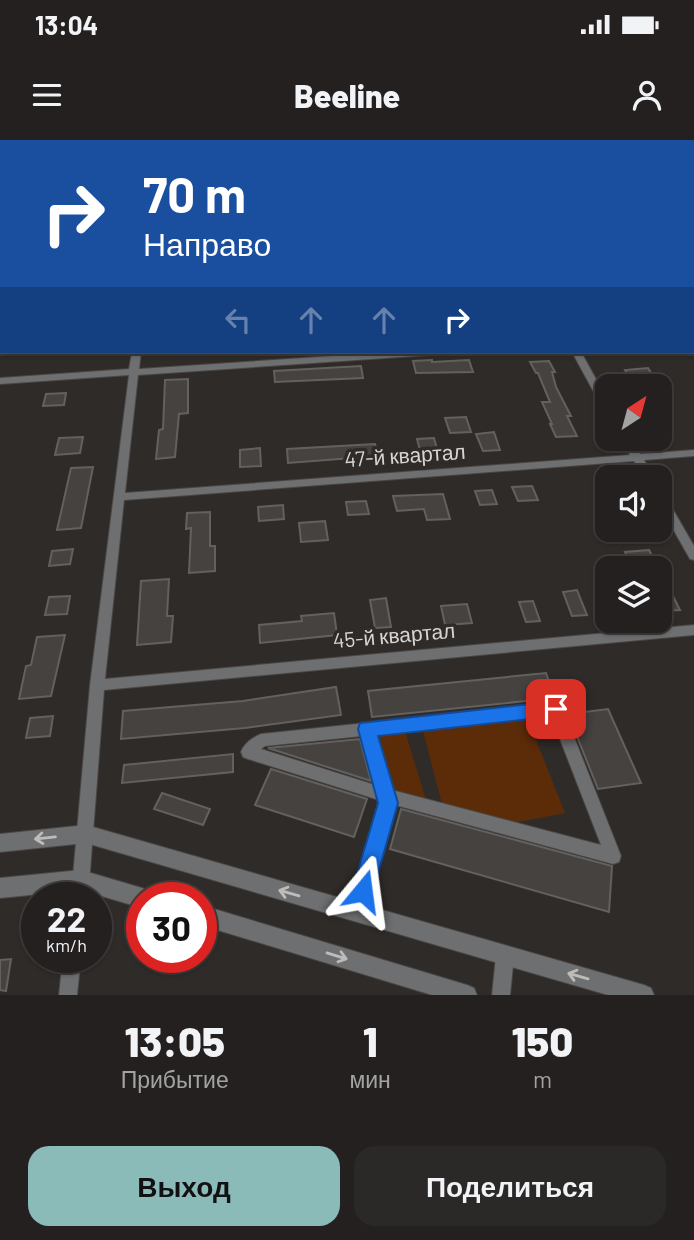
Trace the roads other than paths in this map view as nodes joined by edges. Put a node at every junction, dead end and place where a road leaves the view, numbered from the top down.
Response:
1 (136, 354) edge
2 (358, 354) edge
3 (577, 354) edge
4 (134, 372) junction
5 (0, 381) edge
6 (595, 386) edge
7 (634, 452) edge
8 (694, 453) edge
9 (637, 458) junction
10 (641, 465) edge
11 (120, 497) junction
12 (672, 518) edge
13 (694, 556) edge
14 (694, 629) edge
15 (97, 685) junction
16 (367, 729) junction
17 (385, 795) junction
18 (86, 834) junction
19 (0, 843) edge
20 (81, 882) edge
21 (0, 888) edge
22 (21, 888) edge
23 (357, 912) junction
24 (217, 920) edge
25 (505, 956) junction
26 (70, 973) edge
27 (68, 995) edge
28 (467, 995) edge
29 (501, 995) edge
30 (644, 995) edge

1 - 4 street
2 - 4 street
3 - 6 street
4 - 5 street
4 - 11 street
7 - 9 street
8 - 9 street, 47-й квартал
9 - 10 street
9 - 11 street, 47-й квартал
11 - 15 street
12 - 13 street
14 - 15 street, 45-й квартал
15 - 18 street
16 - 17 street
16 - 17 street
16 - 17 street
17 - 23 street
18 -> 19 street
18 - 20 street
23 -> 18 street
21 - 22 street
23 - 25 street
24 -> 28 street
25 - 29 street
30 -> 25 street
26 - 27 street

